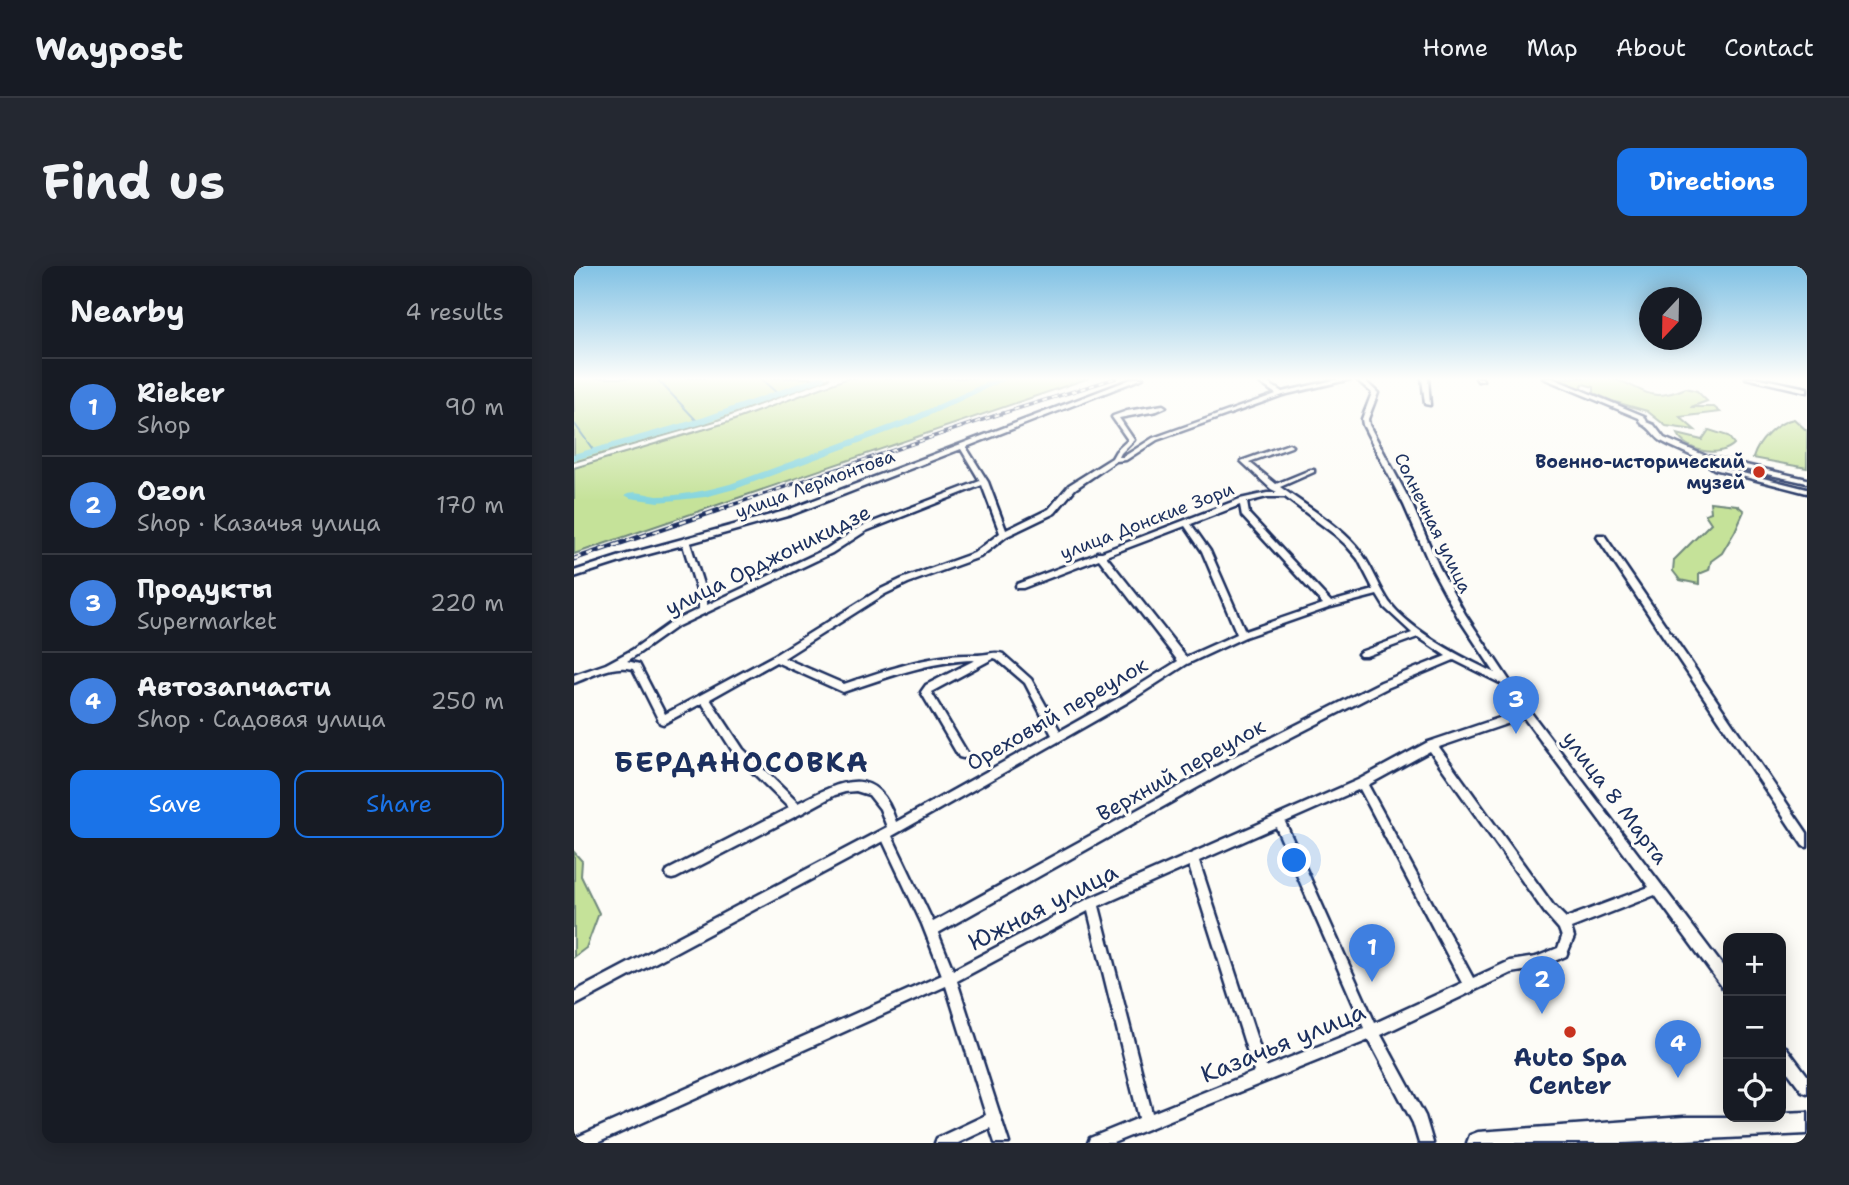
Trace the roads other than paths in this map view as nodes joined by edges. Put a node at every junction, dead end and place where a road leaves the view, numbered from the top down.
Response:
1 (1032, 419) edge
2 (1117, 419) edge
3 (1209, 419) edge
4 (1365, 419) edge
5 (1643, 419) edge
6 (961, 446) junction
7 (1289, 446) dead end
8 (1704, 458) junction
9 (1115, 459) junction
10 (1311, 471) dead end
11 (1807, 481) edge
12 (984, 482) junction
13 (1274, 487) junction
14 (1807, 491) edge
15 (1287, 495) junction
16 (1243, 501) junction
17 (1186, 522) junction
18 (1004, 534) junction
19 (1601, 537) dead end
20 (686, 543) junction
21 (1100, 554) junction
22 (574, 574) edge
23 (1020, 586) dead end
24 (1379, 592) junction
25 (1329, 606) junction
26 (703, 609) junction
27 (1420, 633) junction
28 (1242, 635) junction
29 (1363, 654) dead end
30 (1455, 656) junction
31 (986, 657) junction
32 (776, 658) junction
33 (1184, 662) junction
34 (609, 666) junction
35 (574, 679) edge
36 (1505, 682) junction
37 (705, 699) junction
38 (1525, 713) junction
39 (1058, 737) junction
40 (1432, 745) junction
41 (963, 754) dead end
42 (1363, 783) junction
43 (798, 810) junction
44 (1278, 819) junction
45 (889, 832) junction
46 (1807, 842) edge
47 (1192, 858) junction
48 (672, 874) dead end
49 (1657, 889) junction
50 (1092, 903) junction
51 (1564, 925) junction
52 (931, 930) junction
53 (1723, 976) edge
54 (950, 978) junction
55 (1470, 985) junction
56 (574, 999) edge
57 (1374, 1031) junction
58 (1786, 1059) edge
59 (1262, 1076) junction
60 (1807, 1086) edge
61 (994, 1119) junction
62 (1147, 1121) junction
63 (1807, 1123) edge
64 (580, 1143) edge
65 (942, 1143) edge
66 (1002, 1143) edge
67 (1095, 1143) edge
68 (1426, 1143) edge
69 (1478, 1143) edge

1 - 6 street, улица Лермонтова
2 - 9 street
3 - 9 street
4 - 36 street, Солнечная улица
5 - 8 street
6 - 12 street
6 - 20 street, улица Лермонтова
7 - 13 street
8 - 11 street
8 - 14 street
9 - 18 street
10 - 13 street
12 - 18 street
12 - 26 street, улица Орджоникидзе
13 - 15 street
15 - 16 street, улица Донские Зори
15 - 24 street
16 - 17 street, улица Донские Зори
16 - 25 street
17 - 21 street, улица Донские Зори
17 - 28 street
18 - 32 street
19 - 46 street
20 - 22 street, улица Лермонтова
20 - 26 street
21 - 23 street, улица Донские Зори
21 - 33 street
24 - 25 street, Ореховый переулок
24 - 27 street
25 - 28 street, Ореховый переулок
26 - 34 street, улица Орджоникидзе
27 - 29 street
27 - 30 street
28 - 33 street, Ореховый переулок
30 - 36 street
30 - 52 street, Верхний переулок
31 - 32 street
31 - 39 street
31 - 41 street
32 - 37 street
33 - 39 street, Ореховый переулок
34 - 35 street, улица Орджоникидзе
34 - 37 street
36 - 38 street, улица 8 Марта
37 - 43 street
38 - 40 street, Южная улица
38 - 49 street, улица 8 Марта
39 - 45 street, Ореховый переулок
40 - 42 street, Южная улица
40 - 51 street
42 - 44 street, Южная улица
42 - 55 street
43 - 45 street
43 - 48 street
44 - 47 street, Южная улица
44 - 57 street
45 - 52 street
45 - 56 street, Ореховый переулок
47 - 50 street, Южная улица
47 - 59 street
49 - 51 street
49 - 53 street, улица 8 Марта
50 - 54 street, Южная улица
50 - 62 street
51 - 55 street, Казачья улица
52 - 54 street
54 - 61 street
54 - 64 street, Южная улица
55 - 57 street, Казачья улица
57 - 59 street, Казачья улица
57 - 68 street
58 - 60 street
59 - 62 street, Казачья улица
61 - 65 street
61 - 66 street
62 - 67 street, Казачья улица
63 - 69 main road

